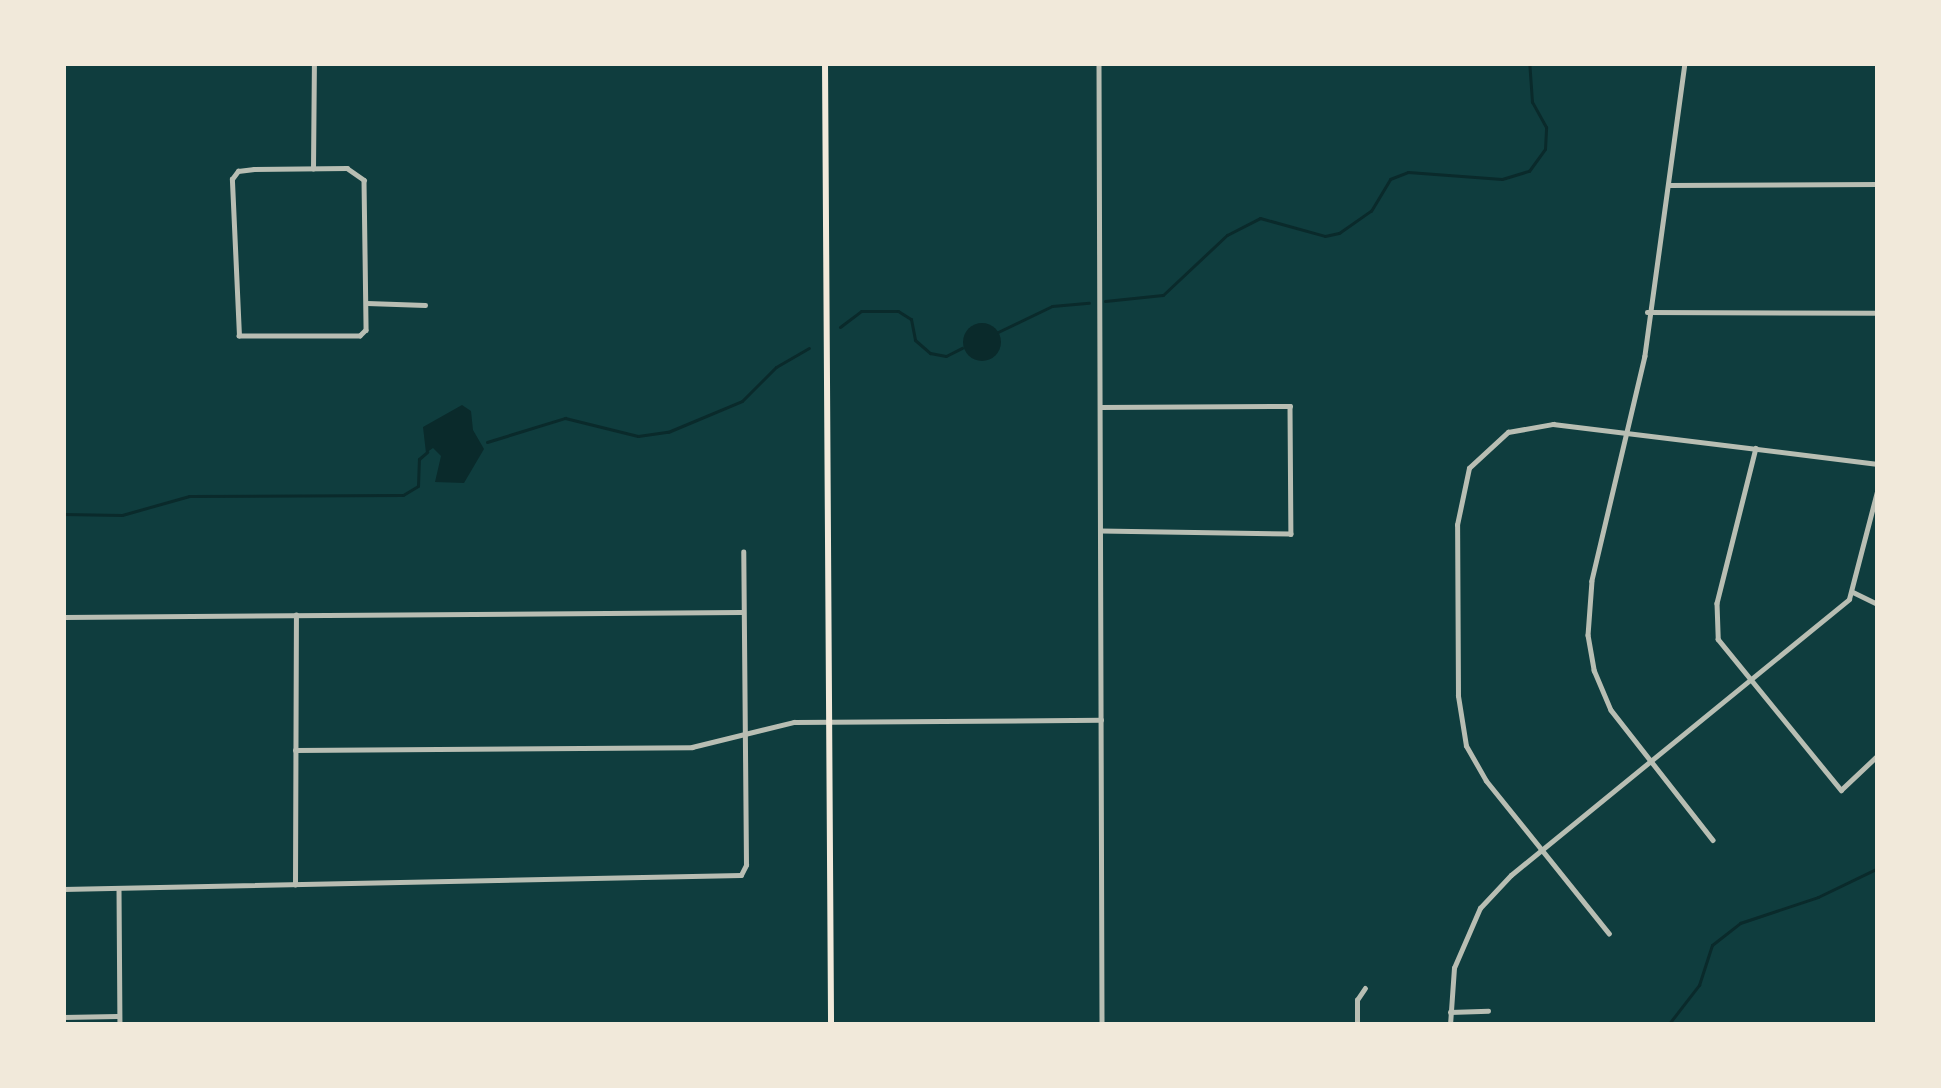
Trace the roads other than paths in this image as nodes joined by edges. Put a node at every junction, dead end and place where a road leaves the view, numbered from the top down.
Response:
1 (314, 63) edge
2 (825, 63) edge
3 (1099, 63) edge
4 (1684, 63) edge
5 (313, 169) junction
6 (1878, 184) edge
7 (1667, 185) junction
8 (367, 303) junction
9 (425, 305) dead end
10 (1647, 312) junction
11 (1878, 313) edge
12 (1100, 407) junction
13 (1627, 431) junction
14 (1756, 448) junction
15 (1878, 464) edge
16 (1878, 488) edge
17 (1101, 531) junction
18 (743, 552) dead end
19 (1853, 592) junction
20 (1878, 604) edge
21 (743, 612) junction
22 (296, 615) junction
23 (63, 616) edge
24 (1750, 681) junction
25 (1101, 720) junction
26 (827, 721) junction
27 (745, 734) junction
28 (295, 750) junction
29 (1878, 755) edge
30 (1651, 761) junction
31 (1714, 840) dead end
32 (1541, 851) junction
33 (295, 885) junction
34 (119, 888) junction
35 (63, 889) edge
36 (1609, 934) dead end
37 (1365, 988) dead end
38 (1488, 1011) dead end
39 (1450, 1012) junction
40 (120, 1016) junction
41 (63, 1017) edge
42 (120, 1025) edge
43 (831, 1025) edge
44 (1102, 1025) edge
45 (1357, 1025) edge
46 (1450, 1025) edge

1 - 5 street
2 - 26 main road
3 - 12 street
4 - 7 street
5 - 8 street
5 - 8 street
6 - 7 street
7 - 10 street
8 - 9 street
10 - 11 street
10 - 13 street
12 - 17 street
12 - 17 street
13 - 14 street
13 - 30 street
13 - 32 street
14 - 15 street
14 - 24 street
16 - 19 street
17 - 25 street
18 - 21 street
19 - 20 street
19 - 24 street
21 - 22 street
21 - 27 street
22 - 23 street
22 - 28 street
24 - 29 street
24 - 30 street
25 - 26 street
25 - 44 street
26 - 27 street
26 - 43 main road
27 - 28 street
27 - 33 street
28 - 33 street
30 - 31 street
30 - 32 street
32 - 36 street
32 - 39 street
33 - 34 street
34 - 35 street
34 - 40 street
37 - 45 street
38 - 39 street
39 - 46 street
40 - 41 street
40 - 42 street

